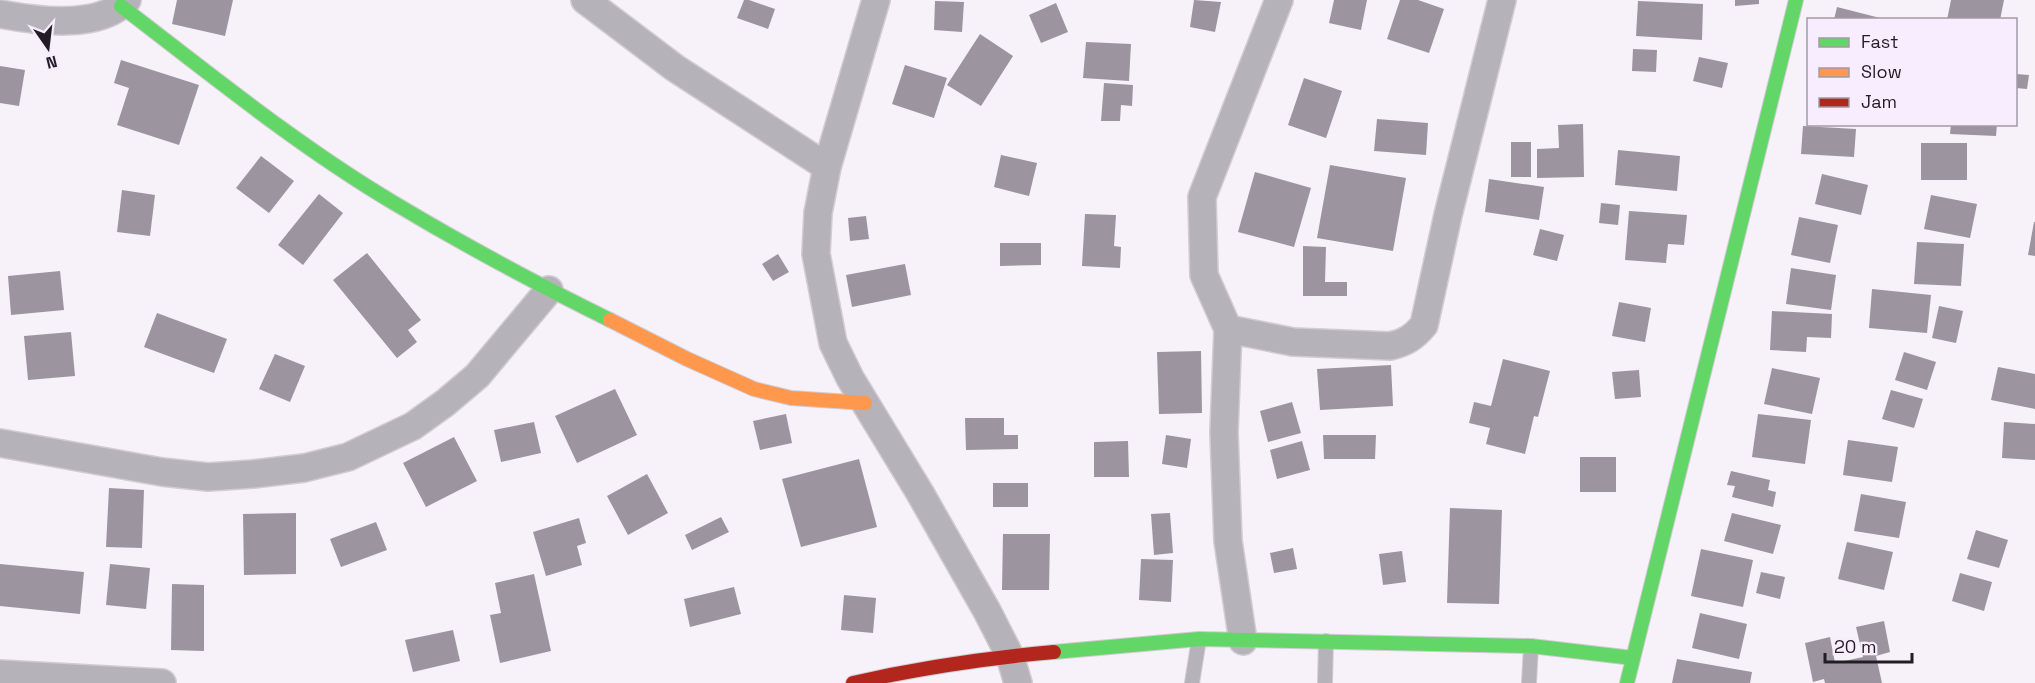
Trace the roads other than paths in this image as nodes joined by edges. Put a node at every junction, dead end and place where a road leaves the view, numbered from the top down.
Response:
1 (585, 0) edge
2 (876, 0) edge
3 (1279, 0) edge
4 (1502, 0) edge
5 (1796, 0) edge
6 (124, 3) edge
7 (0, 14) edge
8 (827, 166) junction
9 (549, 290) junction
10 (1228, 329) junction
11 (865, 403) junction
12 (0, 442) edge
13 (1199, 639) junction
14 (1243, 641) junction
15 (1326, 641) junction
16 (1531, 646) junction
17 (1010, 656) junction
18 (1634, 658) junction
19 (0, 674) edge
20 (75, 681) edge
21 (162, 683) edge
22 (853, 683) edge
23 (1018, 683) edge
24 (1192, 683) edge
25 (1324, 683) edge
26 (1529, 683) edge
27 (1627, 683) edge

1 - 8 street
2 - 8 street
3 - 10 street
4 - 10 street
5 - 18 street
6 - 7 street
6 - 9 street
8 - 11 street
9 - 11 street
9 - 12 street
10 - 14 street
11 - 17 street
13 - 14 street
13 - 17 street
13 - 24 lane
14 - 15 street
15 - 16 street
15 - 25 lane
16 - 18 street
16 - 26 lane
17 - 22 street
17 - 23 street
18 - 27 street
19 - 20 street
20 - 21 street

